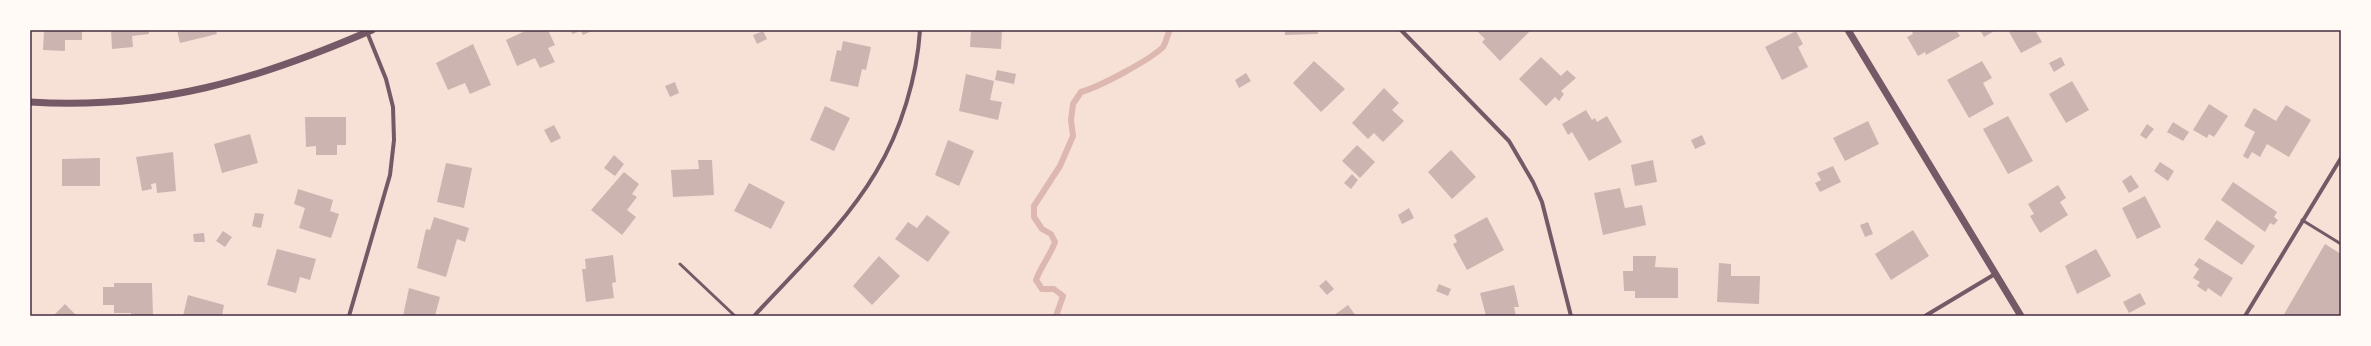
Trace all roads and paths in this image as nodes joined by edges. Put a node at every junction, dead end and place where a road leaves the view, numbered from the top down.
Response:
1 (920, 30) edge
2 (1401, 30) edge
3 (1848, 30) edge
4 (369, 31) edge
5 (30, 102) edge
6 (2341, 158) edge
7 (2302, 220) junction
8 (2341, 244) edge
9 (680, 264) dead end
10 (1995, 274) junction
11 (349, 316) edge
12 (735, 316) edge
13 (754, 316) edge
14 (1571, 316) edge
15 (1926, 316) edge
16 (2021, 316) edge
17 (2245, 316) edge

1 - 13 street
2 - 14 street
3 - 10 street
4 - 5 street
4 - 11 street
6 - 7 street
7 - 8 lane
7 - 17 street
9 - 12 lane
10 - 15 street
10 - 16 street

